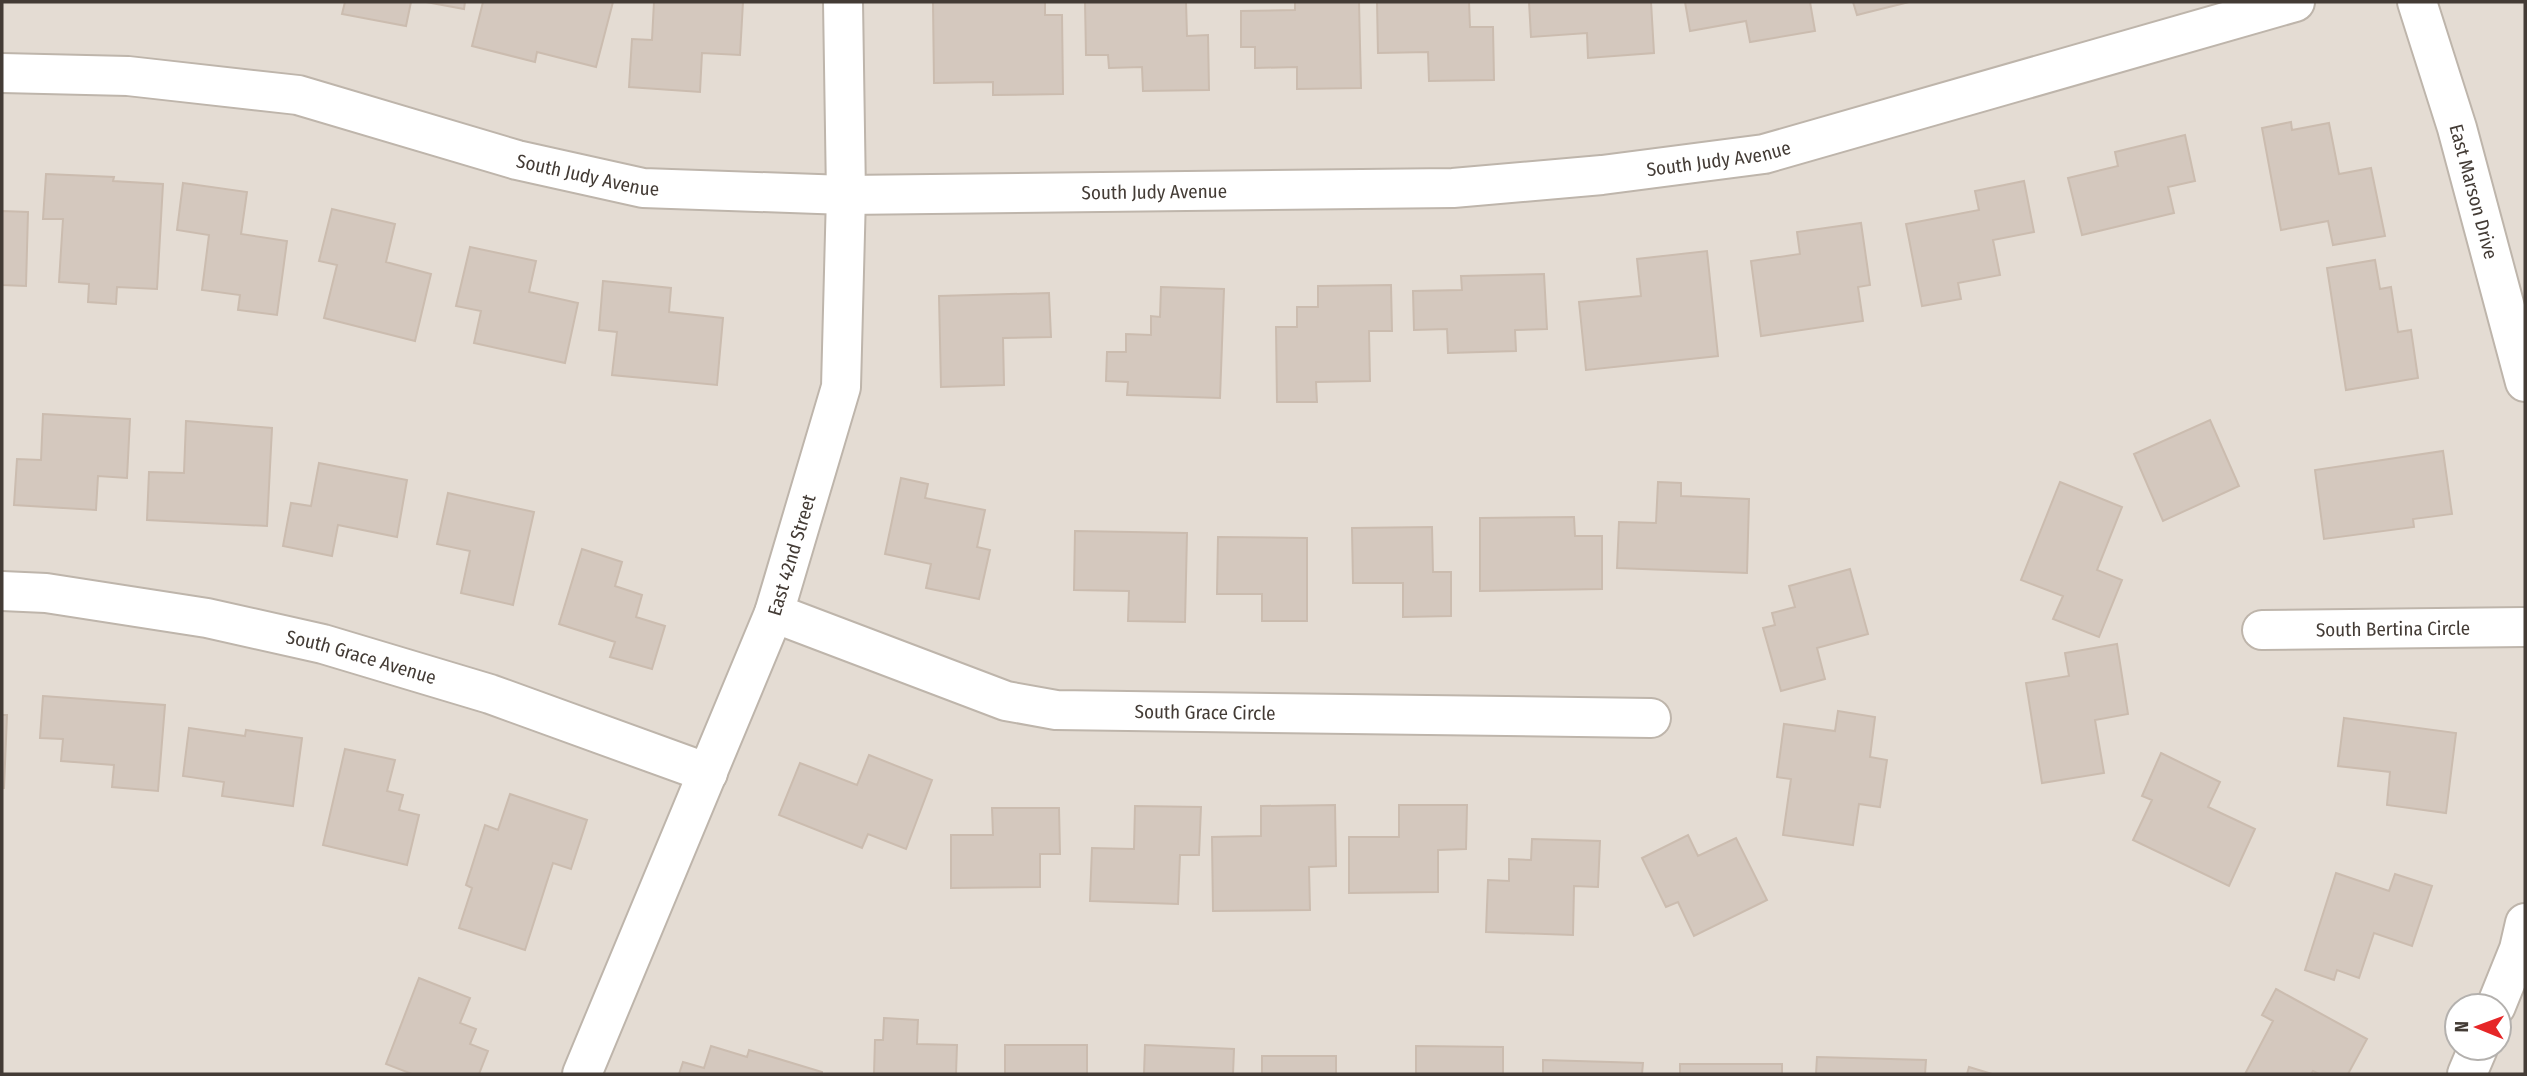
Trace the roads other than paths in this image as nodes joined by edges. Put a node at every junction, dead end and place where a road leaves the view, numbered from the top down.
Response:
1 (843, 2) edge
2 (2295, 2) edge
3 (2417, 2) edge
4 (2, 73) edge
5 (846, 195) junction
6 (2525, 382) edge
7 (2, 592) edge
8 (774, 613) junction
9 (2525, 626) edge
10 (2262, 631) dead end
11 (1651, 718) dead end
12 (708, 773) junction
13 (2525, 923) edge
14 (2502, 992) edge
15 (582, 1074) edge

1 - 5 street, East 42nd Street
2 - 5 street, South Judy Avenue
3 - 6 street, East Marson Drive
4 - 5 street, South Judy Avenue
5 - 8 street, East 42nd Street
7 - 12 street, South Grace Avenue
8 - 11 street, South Grace Circle
8 - 12 street, East 42nd Street
9 - 10 street, South Bertina Circle
12 - 15 street, East 42nd Street
13 - 14 street

